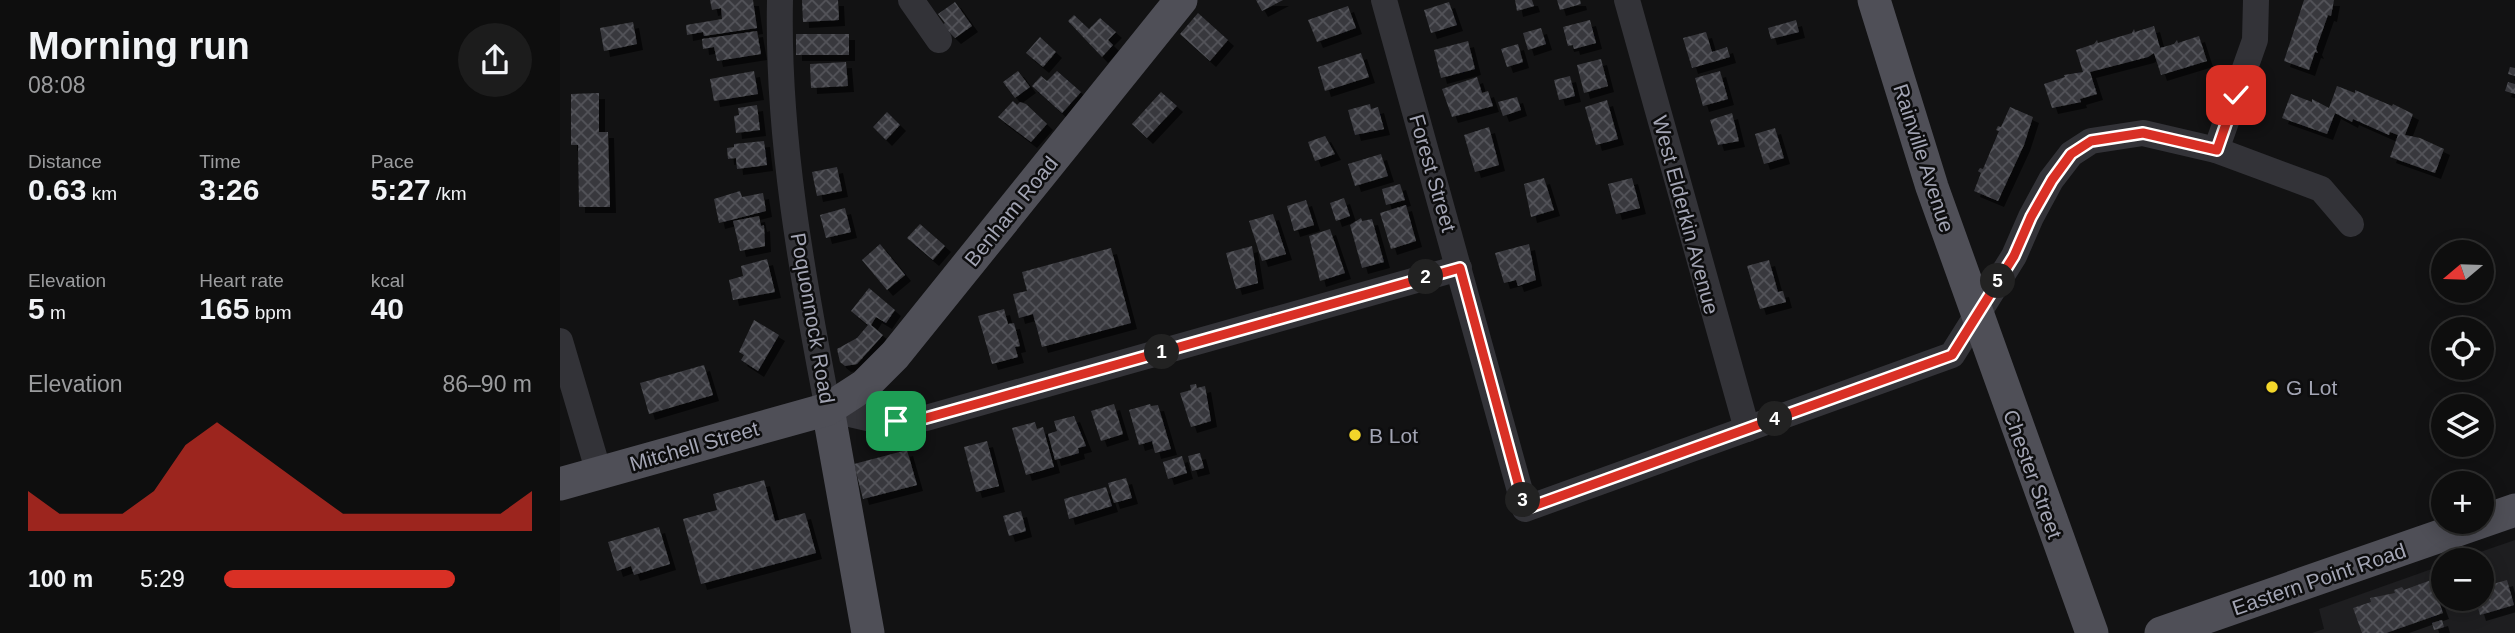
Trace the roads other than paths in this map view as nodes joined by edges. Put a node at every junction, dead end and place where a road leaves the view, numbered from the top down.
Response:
1 (780, 0) edge
2 (911, 0) edge
3 (1181, 0) edge
4 (1384, 0) edge
5 (1628, 0) edge
6 (1874, 0) edge
7 (2256, 0) edge
8 (939, 40) dead end
9 (2217, 150) junction
10 (2351, 224) dead end
11 (1460, 268) junction
12 (1976, 315) junction
13 (560, 341) edge
14 (828, 409) junction
15 (1747, 429) junction
16 (599, 473) junction
17 (560, 484) edge
18 (2515, 510) edge
19 (868, 633) edge
20 (2092, 633) edge
21 (2161, 633) edge

1 - 14 street, Poquonnock Road
2 - 8 street
3 - 14 main road, Benham Road
4 - 11 street, Forest Street
5 - 15 street, West Elderkin Avenue
6 - 12 main road, Rainville Avenue
7 - 9 street
9 - 10 street
9 - 12 street
11 - 14 street
11 - 15 street, Forest Street
12 - 15 street
12 - 20 main road, Chester Street
13 - 16 street
14 - 16 main road, Mitchell Street
14 - 19 main road, Poquonnock Road
16 - 17 main road, Mitchell Street
18 - 21 main road, Eastern Point Road

